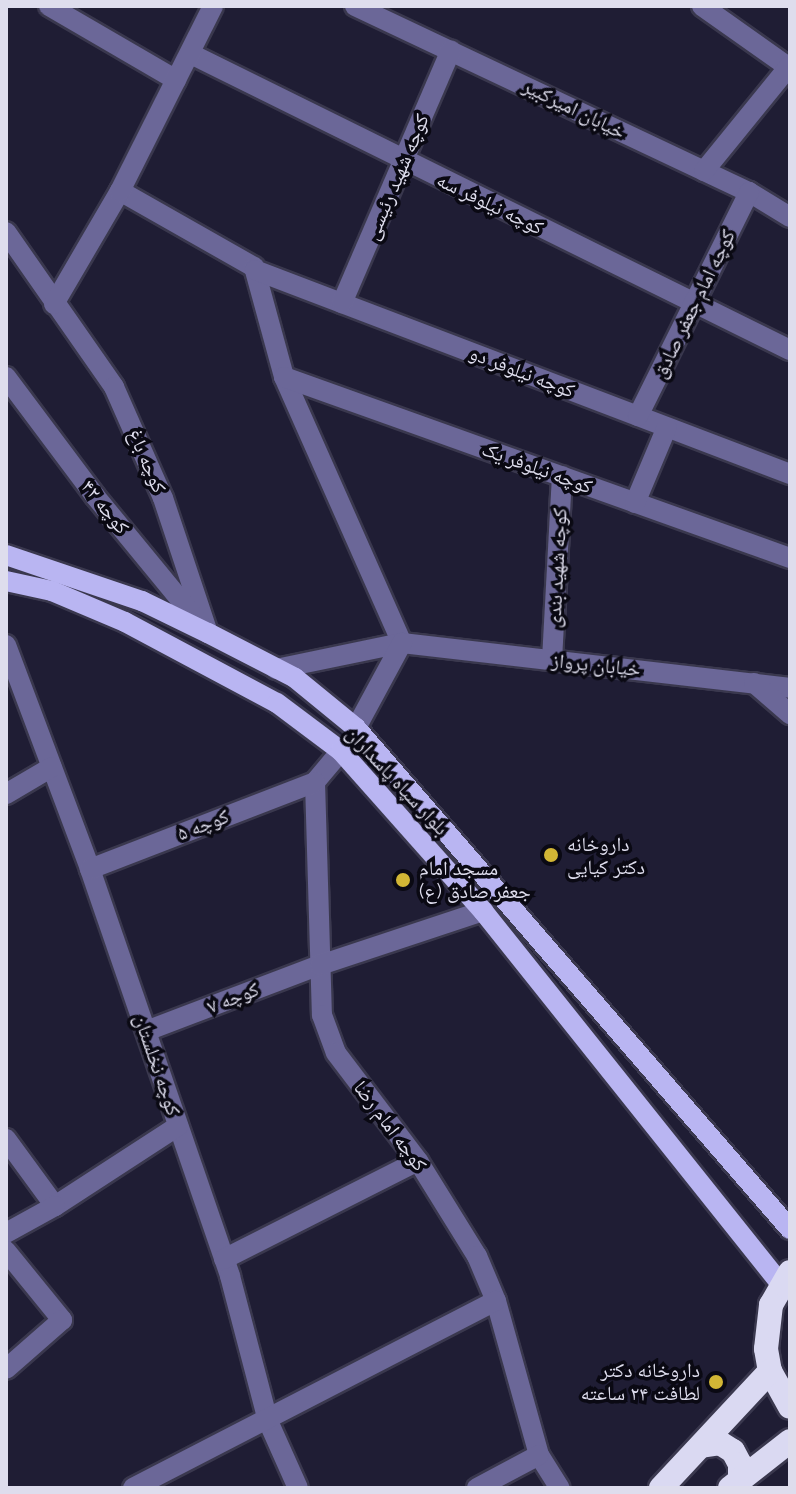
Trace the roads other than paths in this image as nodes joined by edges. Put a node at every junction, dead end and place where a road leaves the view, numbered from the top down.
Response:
1 (49, 6) edge
2 (213, 6) edge
3 (355, 6) edge
4 (702, 6) edge
5 (451, 50) junction
6 (191, 54) junction
7 (789, 66) edge
8 (176, 80) junction
9 (405, 162) junction
10 (704, 171) junction
11 (120, 191) junction
12 (749, 192) junction
13 (790, 217) edge
14 (6, 232) edge
15 (255, 270) junction
16 (342, 303) junction
17 (54, 304) junction
18 (695, 304) junction
19 (790, 350) edge
20 (6, 377) edge
21 (284, 377) junction
22 (638, 416) junction
23 (667, 427) junction
24 (790, 474) edge
25 (562, 476) junction
26 (635, 503) junction
27 (6, 555) edge
28 (790, 558) edge
29 (6, 581) edge
30 (208, 633) junction
31 (402, 643) junction
32 (6, 645) edge
33 (552, 660) junction
34 (276, 669) junction
35 (754, 682) junction
36 (790, 688) edge
37 (790, 714) edge
38 (356, 728) junction
39 (341, 751) junction
40 (52, 767) junction
41 (315, 782) junction
42 (6, 794) edge
43 (90, 869) junction
44 (483, 911) junction
45 (320, 965) junction
46 (146, 1031) junction
47 (178, 1126) junction
48 (6, 1139) edge
49 (418, 1161) junction
50 (55, 1206) junction
51 (790, 1229) edge
52 (6, 1233) edge
53 (6, 1251) edge
54 (224, 1259) junction
55 (786, 1278) edge
56 (496, 1301) junction
57 (6, 1369) edge
58 (770, 1371) junction
59 (790, 1407) edge
60 (268, 1421) junction
61 (790, 1441) edge
62 (701, 1446) junction
63 (539, 1455) junction
64 (735, 1483) edge
65 (133, 1488) edge
66 (298, 1488) edge
67 (477, 1488) edge
68 (560, 1488) edge
69 (661, 1488) edge

1 - 8 street
2 - 6 street
3 - 5 street, خیابان امیرکبیر
4 - 7 street
5 - 9 street, کوچه شهید رئیسی
5 - 10 street, خیابان امیرکبیر
6 - 8 street
6 - 9 street, کوچه نیلوفر سه
7 - 10 street
8 - 11 street
9 - 16 street, کوچه شهید رئیسی
9 - 18 street, کوچه نیلوفر سه
10 - 12 street, خیابان امیرکبیر
11 - 15 street, کوچه نیلوفر دو
11 - 17 street
12 - 13 street, خیابان امیرکبیر
12 - 18 street, کوچه امام جعفر صادق
14 - 17 street, کوچه باغ
15 - 16 street, کوچه نیلوفر دو
15 - 21 street
16 - 22 street, کوچه نیلوفر دو
17 - 30 street, کوچه باغ
18 - 19 street, کوچه نیلوفر سه
18 - 22 street, کوچه امام جعفر صادق
20 - 30 street, کوچه ۴۲
21 - 25 street, کوچه نیلوفر یک
21 - 31 street
22 - 23 street, کوچه نیلوفر دو
23 - 24 street, کوچه نیلوفر دو
23 - 26 street
25 - 26 street, کوچه نیلوفر یک
25 - 33 street, کوچه شهید بندی
26 - 28 street, کوچه نیلوفر یک
27 - 30 main road, بلوار سپاه پاسداران
29 - 39 main road, بلوار سپاه پاسداران
30 - 34 main road, بلوار سپاه پاسداران
31 - 33 street, خیابان پرواز
31 - 34 street, خیابان پرواز
31 - 38 street
32 - 40 street, کوچه نخلستان
33 - 35 street, خیابان پرواز
34 - 38 main road, بلوار سپاه پاسداران
35 - 36 street, خیابان پرواز
35 - 37 street
38 - 51 main road, بلوار سپاه پاسداران
39 - 41 street
39 - 44 main road, بلوار سپاه پاسداران
40 - 42 street
40 - 43 street, کوچه نخلستان
41 - 43 street, کوچه ۵
41 - 45 street, کوچه امام رضا
43 - 46 street, کوچه نخلستان
44 - 45 street, کوچه ۷
44 - 55 main road, بلوار سپاه پاسداران
45 - 46 street, کوچه ۷
45 - 49 street, کوچه امام رضا
46 - 47 street, کوچه نخلستان
47 - 50 street
47 - 54 street, کوچه نخلستان
48 - 50 street
49 - 54 street
49 - 56 street, کوچه امام رضا
50 - 52 street
53 - 57 street
54 - 60 street, کوچه نخلستان
55 - 58 highway
56 - 60 street
56 - 63 street, کوچه امام رضا
58 - 59 highway
58 - 62 highway
60 - 65 street
60 - 66 street, کوچه نخلستان
61 - 64 highway
62 - 64 highway
62 - 69 highway
63 - 67 street
63 - 68 street, کوچه امام رضا

